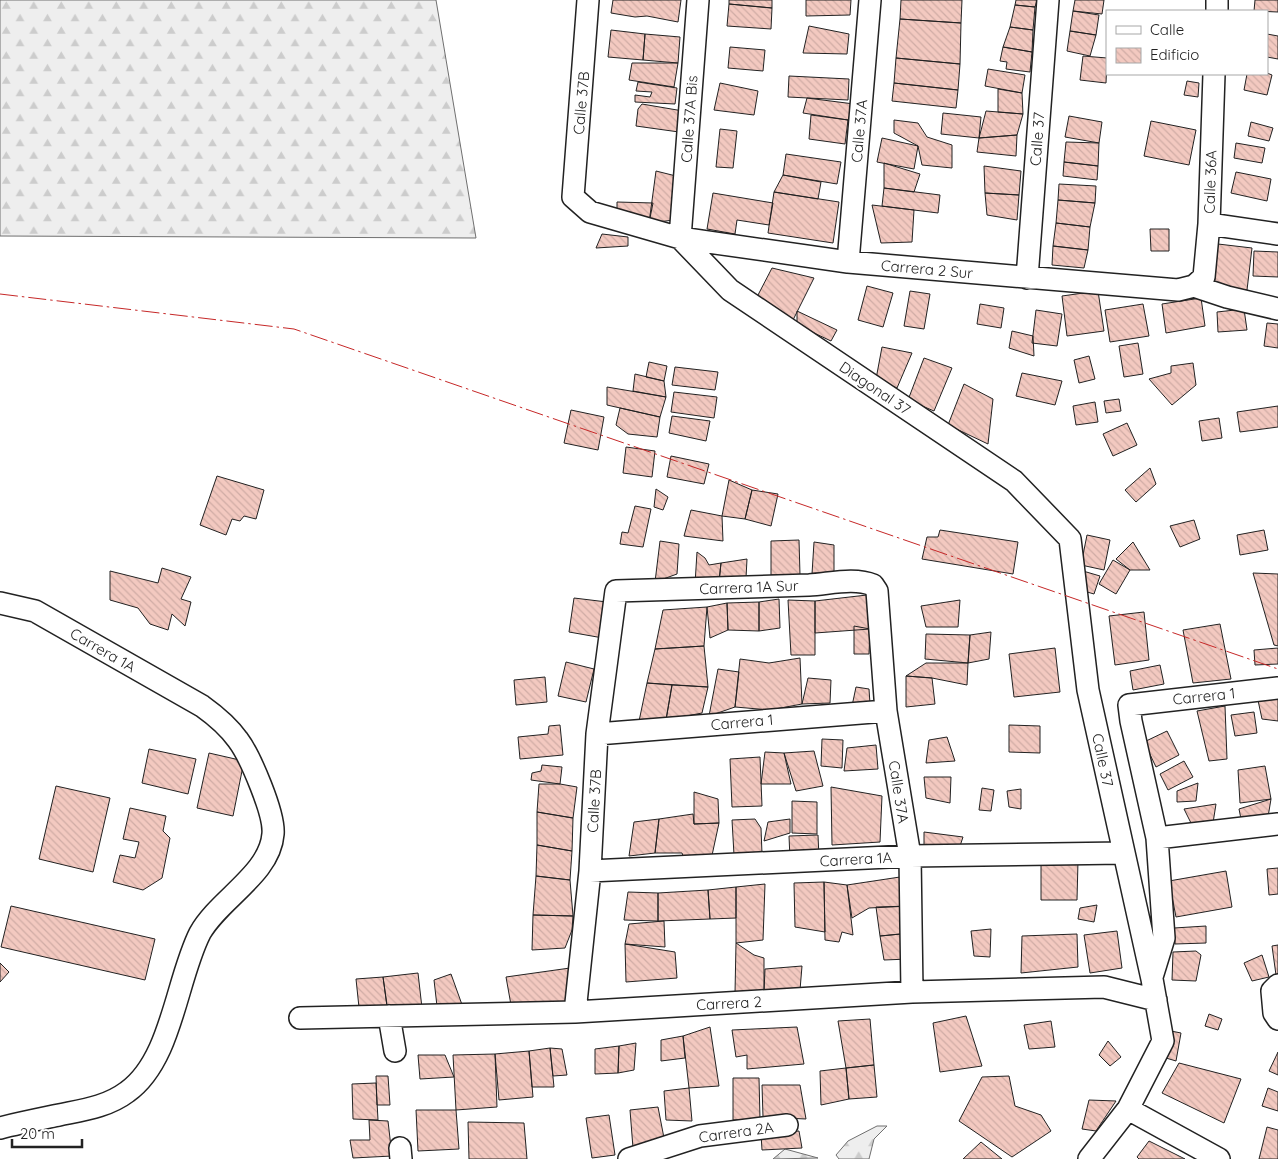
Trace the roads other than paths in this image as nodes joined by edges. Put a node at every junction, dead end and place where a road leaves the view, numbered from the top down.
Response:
1 (588, 0) edge
2 (698, 0) edge
3 (870, 0) edge
4 (1048, 0) edge
5 (1214, 75) edge
6 (580, 204) joint
7 (1209, 224) junction
8 (1278, 234) edge
9 (680, 238) junction
10 (848, 262) junction
11 (1027, 278) junction
12 (1194, 286) junction
13 (1278, 309) edge
14 (1070, 539) joint
15 (616, 591) joint
16 (877, 592) joint
17 (0, 604) edge
18 (1278, 688) edge
19 (1129, 705) joint
20 (886, 711) junction
21 (597, 734) junction
22 (1278, 824) edge
23 (1157, 838) junction
24 (1123, 853) junction
25 (910, 856) junction
26 (590, 871) junction
27 (1152, 979) junction
28 (1275, 988) edge
29 (912, 992) junction
30 (1156, 1000) junction
31 (575, 1012) junction
32 (389, 1016) junction
33 (300, 1018) dead end
34 (1278, 1019) edge
35 (395, 1051) dead end
36 (1128, 1109) junction
37 (787, 1125) dead end
38 (0, 1128) edge
39 (630, 1159) edge
40 (1089, 1159) edge
41 (1219, 1159) edge

1 - 6 street, Calle 37B
2 - 9 street, Calle 37A Bis
3 - 10 street, Calle 37A
4 - 11 street, Calle 37
5 - 7 street, Calle 36A
6 - 9 street, Carrera 2 Sur
7 - 8 street
7 - 12 street, Calle 36A
9 - 10 street, Carrera 2 Sur
9 - 14 street, Diagonal 37
10 - 11 street, Carrera 2 Sur
11 - 12 street, Carrera 2 Sur
12 - 13 street, Carrera 2 Sur
14 - 24 street, Calle 37
15 - 16 street, Carrera 1A Sur
15 - 21 street, Calle 37B
16 - 20 street, Calle 37A
17 - 38 street, Carrera 1A
18 - 19 street, Carrera 1
19 - 23 street, Calle 37
20 - 21 street, Carrera 1
20 - 25 street, Calle 37A
21 - 26 street, Calle 37B
22 - 23 street
23 - 27 street, Calle 37
24 - 25 street, Carrera 1A
24 - 27 street, Calle 37
25 - 26 street, Carrera 1A
25 - 29 street, Calle 37A
26 - 31 street, Calle 37B
27 - 30 street, Calle 37
28 - 34 street
29 - 30 street, Carrera 2
29 - 31 street, Carrera 2
30 - 36 street, Calle 37
31 - 32 street, Carrera 2
32 - 33 street, Carrera 2
32 - 35 street
36 - 40 street, Calle 37
36 - 41 street
37 - 39 street, Carrera 2A

